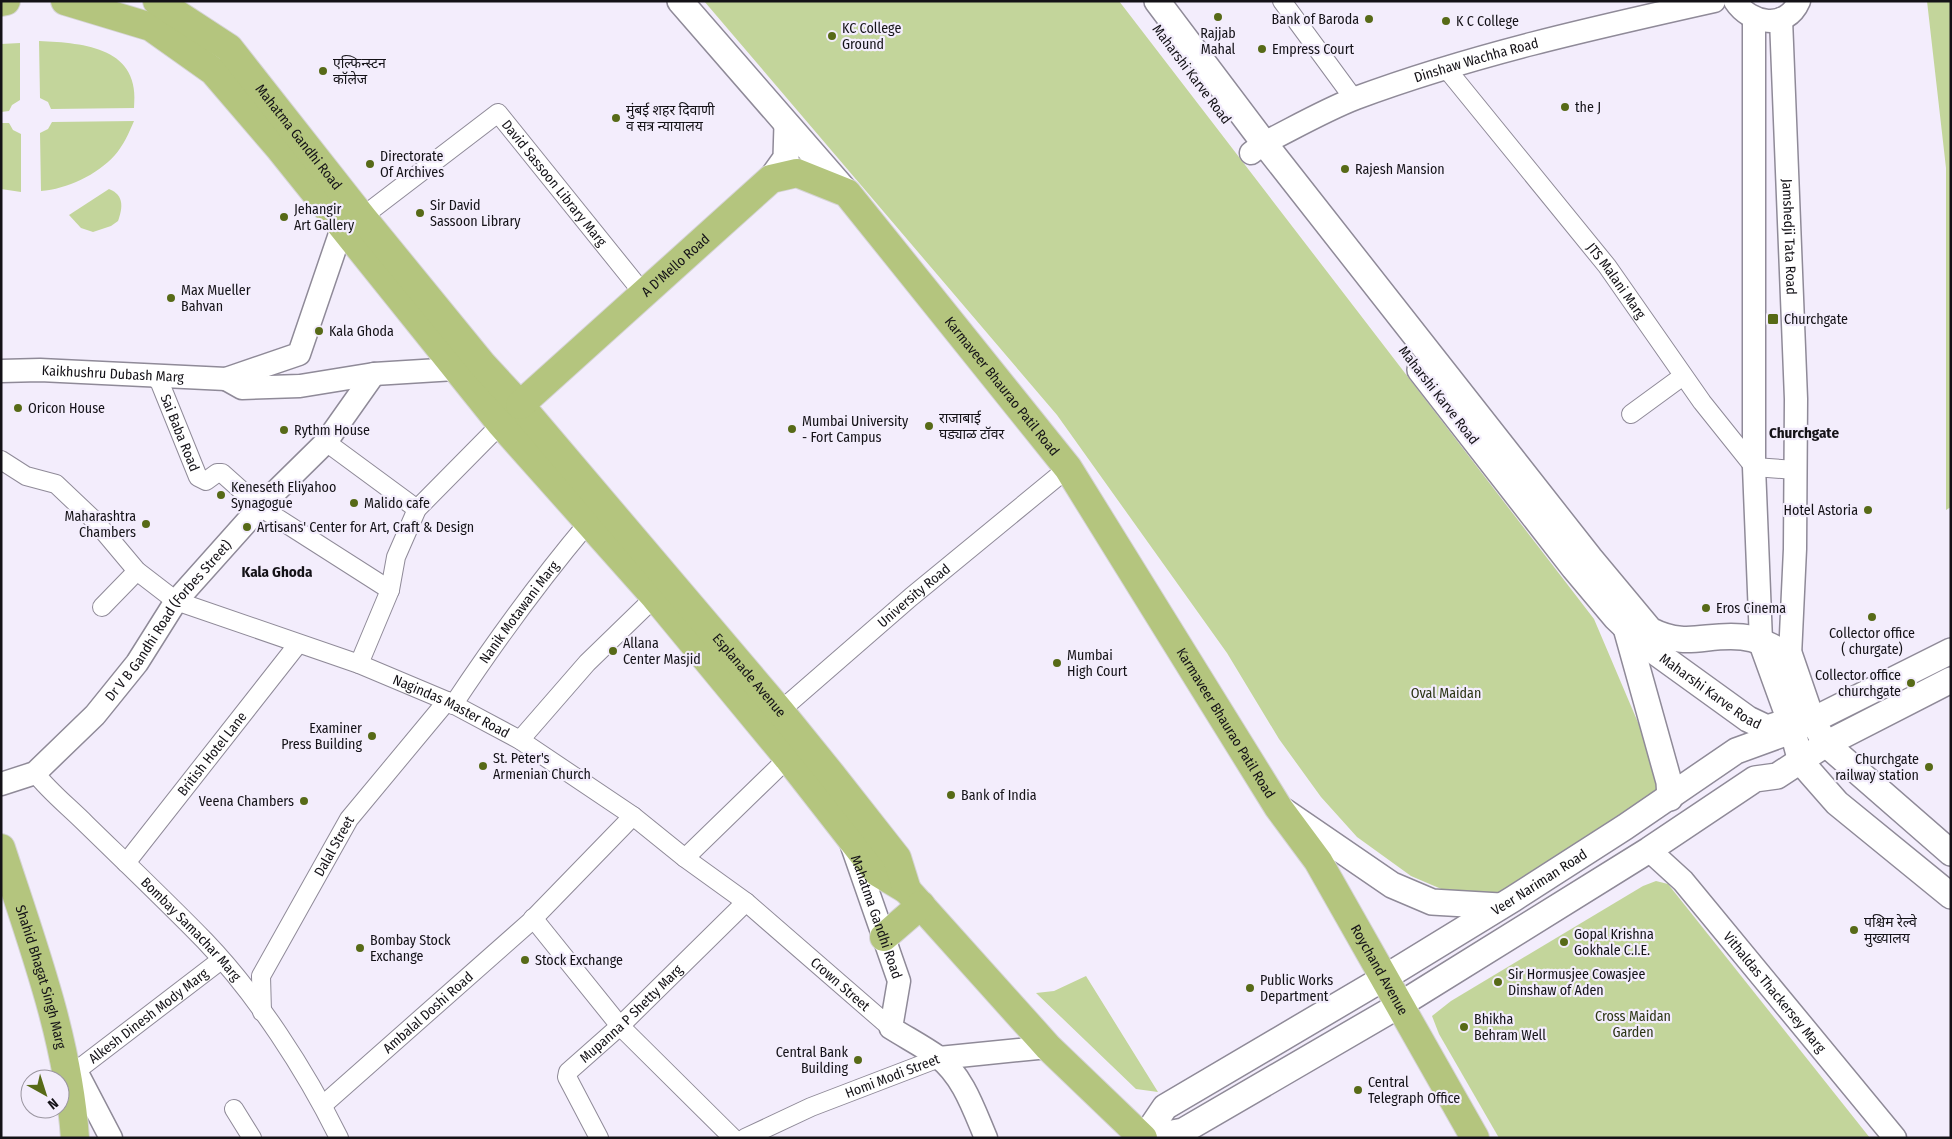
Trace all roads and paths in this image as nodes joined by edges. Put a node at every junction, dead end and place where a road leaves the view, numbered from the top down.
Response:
1 (6, 1) edge
2 (64, 1) edge
3 (157, 1) edge
4 (680, 1) edge
5 (1138, 1) edge
6 (1157, 1) edge
7 (1282, 1) edge
8 (1714, 1) edge
9 (1735, 1) edge
10 (1799, 1) edge
11 (1, 2) edge
12 (1754, 19) junction
13 (1781, 19) junction
14 (1445, 68) junction
15 (1354, 99) junction
16 (787, 125) junction
17 (1258, 148) junction
18 (771, 179) junction
19 (847, 193) junction
20 (352, 222) junction
21 (643, 293) junction
22 (1755, 294) junction
23 (1792, 295) junction
24 (299, 354) junction
25 (457, 370) junction
26 (1, 371) edge
27 (153, 374) junction
28 (374, 374) junction
29 (1683, 376) junction
30 (226, 379) junction
31 (488, 382) junction
32 (300, 386) junction
33 (1631, 414) dead end
34 (511, 422) junction
35 (326, 442) junction
36 (1, 460) edge
37 (1754, 467) junction
38 (1068, 468) junction
39 (1796, 470) junction
40 (260, 506) junction
41 (417, 509) junction
42 (588, 523) junction
43 (136, 571) junction
44 (390, 590) junction
45 (655, 597) junction
46 (176, 601) junction
47 (102, 608) dead end
48 (1626, 628) junction
49 (1761, 641) junction
50 (298, 644) junction
51 (1951, 651) edge
52 (1790, 656) junction
53 (359, 664) junction
54 (1951, 680) edge
55 (450, 703) junction
56 (771, 719) junction
57 (1798, 724) junction
58 (520, 740) junction
59 (1826, 744) junction
60 (788, 758) junction
61 (1801, 762) junction
62 (35, 773) junction
63 (1778, 776) junction
64 (821, 782) junction
65 (1, 784) edge
66 (1670, 798) junction
67 (1837, 803) junction
68 (1278, 807) junction
69 (633, 816) junction
70 (848, 836) junction
71 (1, 848) edge
72 (1650, 850) junction
73 (1951, 853) edge
74 (685, 858) junction
75 (126, 863) junction
76 (1951, 896) edge
77 (914, 898) junction
78 (746, 902) junction
79 (1500, 906) junction
80 (533, 918) junction
81 (884, 937) junction
82 (221, 960) junction
83 (1384, 978) junction
84 (1398, 1006) junction
85 (262, 1012) junction
86 (620, 1026) junction
87 (892, 1028) junction
88 (1048, 1047) junction
89 (940, 1058) junction
90 (71, 1066) junction
91 (322, 1105) junction
92 (234, 1109) dead end
93 (75, 1138) edge
94 (111, 1138) edge
95 (252, 1138) edge
96 (339, 1138) edge
97 (599, 1138) edge
98 (733, 1138) edge
99 (745, 1138) edge
100 (986, 1138) edge
101 (1144, 1138) edge
102 (1475, 1138) edge
103 (1895, 1138) edge

1 - 11 main road
2 - 20 main road
3 - 20 main road, Mahatma Gandhi Road
4 - 16 main road, Karmaveer Bhaurao Patil Road
5 - 17 main road, Maharshi Karve Road
6 - 17 main road, Maharshi Karve Road
7 - 15 street
8 - 14 street, Dinshaw Wachha Road
9 - 12 street
10 - 13 street
12 - 13 street
12 - 22 street
13 - 23 street, Jamshedji Tata Road
14 - 15 street, Dinshaw Wachha Road
14 - 29 street, JTS Malani Marg
15 - 17 street, Dinshaw Wachha Road
16 - 18 main road
16 - 19 main road, Karmaveer Bhaurao Patil Road
17 - 48 main road, Maharshi Karve Road
17 - 49 main road, Maharshi Karve Road
18 - 19 main road, A D'Mello Road
18 - 21 main road, A D'Mello Road
19 - 38 main road, Karmaveer Bhaurao Patil Road
20 - 21 street, David Sassoon Library Marg
20 - 24 street
20 - 25 main road
20 - 31 main road, Mahatma Gandhi Road
21 - 34 main road, A D'Mello Road
22 - 23 street
22 - 37 street
23 - 39 street, Jamshedji Tata Road
24 - 30 street, Kaikhushru Dubash Marg
24 - 32 street
25 - 28 street, Kaikhushru Dubash Marg
25 - 31 main road
26 - 27 street, Kaikhushru Dubash Marg
27 - 30 street, Kaikhushru Dubash Marg
27 - 40 street, Sai Baba Road
28 - 32 street, Kaikhushru Dubash Marg
28 - 35 street, Dr V B Gandhi Road (Forbes Street)
29 - 33 street
29 - 37 street, JTS Malani Marg
30 - 32 street, Kaikhushru Dubash Marg
31 - 34 main road, Mahatma Gandhi Road
34 - 41 street
34 - 42 main road
34 - 56 main road, Esplanade Avenue
35 - 40 street, Dr V B Gandhi Road (Forbes Street)
35 - 41 street
36 - 43 street, Nagindas Master Road
37 - 39 street
37 - 49 street
38 - 56 street, University Road
38 - 68 main road, Karmaveer Bhaurao Patil Road
39 - 52 street, Jamshedji Tata Road
40 - 44 street
40 - 46 street, Dr V B Gandhi Road (Forbes Street)
41 - 44 street
42 - 45 main road
42 - 55 street, Nanik Motawani Marg
43 - 46 street, Nagindas Master Road
43 - 47 street
44 - 53 street
45 - 56 main road
45 - 58 street
46 - 50 street, Nagindas Master Road
46 - 62 street, Dr V B Gandhi Road (Forbes Street)
48 - 57 main road, Maharshi Karve Road
48 - 66 main road
49 - 52 main road
49 - 57 main road
50 - 53 street, Nagindas Master Road
50 - 75 street, British Hotel Lane
51 - 57 main road, Veer Nariman Road
52 - 57 main road, Jamshedji Tata Road
53 - 55 street, Nagindas Master Road
54 - 59 main road
55 - 58 street, Nagindas Master Road
55 - 85 street, Dalal Street
56 - 60 main road
56 - 64 main road, Esplanade Avenue
57 - 59 main road
57 - 61 main road
57 - 66 main road, Veer Nariman Road
58 - 69 street, Nagindas Master Road
59 - 61 main road
59 - 73 main road
60 - 64 main road
60 - 74 street
61 - 63 main road
61 - 67 main road
62 - 65 street
62 - 75 street, Bombay Samachar Marg
63 - 67 main road
63 - 72 main road
64 - 70 main road
64 - 77 main road, Esplanade Avenue
66 - 79 main road, Veer Nariman Road
67 - 76 main road
68 - 79 main road
68 - 83 main road, Roychand Avenue
69 - 74 street, Nagindas Master Road
69 - 80 street, Ambalal Doshi Road
70 - 77 main road
70 - 81 street, Mahatma Gandhi Road
71 - 90 main road, Shahid Bhagat Singh Marg
72 - 84 main road
72 - 103 street, Vithaldas Thackersey Marg
74 - 78 street, Nagindas Master Road
75 - 82 street, Bombay Samachar Marg
77 - 81 main road
77 - 88 main road
78 - 86 street, Mupanna P Shetty Marg
78 - 87 street, Crown Street
79 - 83 main road, Veer Nariman Road
80 - 86 street
80 - 91 street, Ambalal Doshi Road
81 - 87 street, Mahatma Gandhi Road
82 - 85 street, Bombay Samachar Marg
82 - 90 street, Alkesh Dinesh Mody Marg
83 - 84 main road, Roychand Avenue
83 - 101 main road, Veer Nariman Road
84 - 101 main road
84 - 102 main road, Roychand Avenue
85 - 91 street, Bombay Samachar Marg
86 - 97 street, Mupanna P Shetty Marg
86 - 98 street
87 - 89 street, Crown Street
88 - 89 street, Homi Modi Street
88 - 101 main road
89 - 99 street, Homi Modi Street
89 - 100 street
90 - 93 main road, Shahid Bhagat Singh Marg
90 - 94 street
91 - 96 street, Bombay Samachar Marg
92 - 95 street

